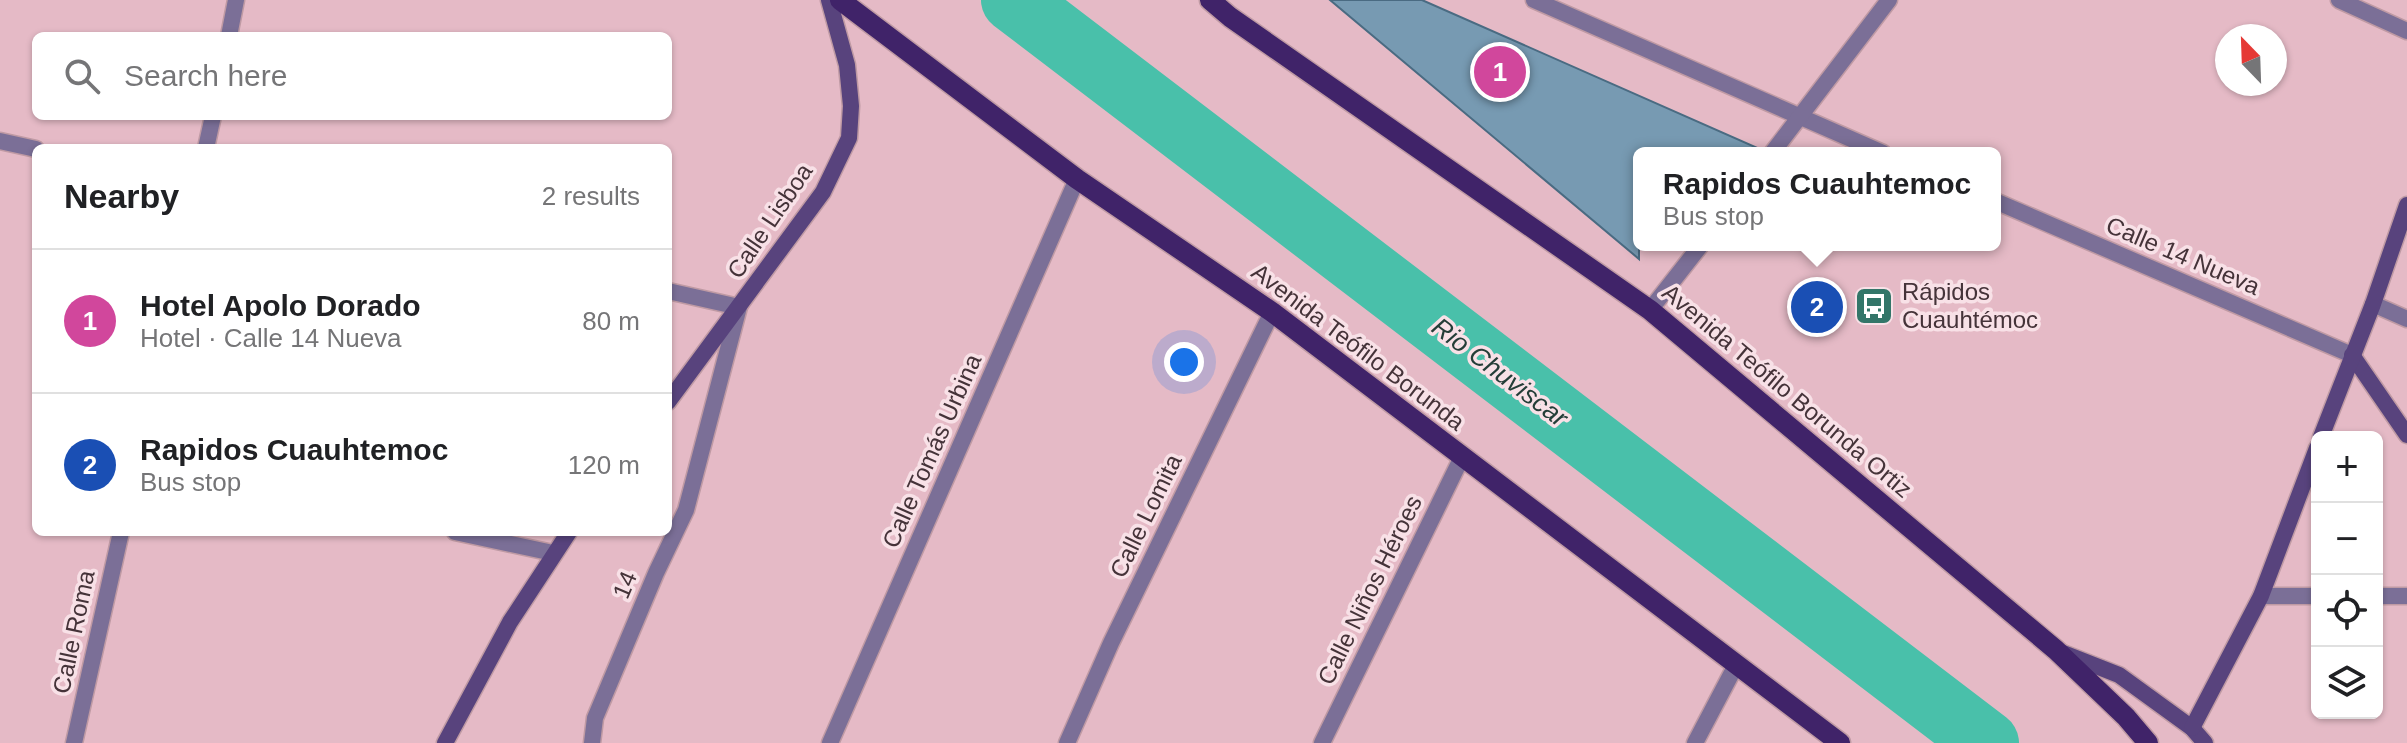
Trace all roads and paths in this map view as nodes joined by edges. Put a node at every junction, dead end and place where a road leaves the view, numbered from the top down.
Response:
1 (236, 0) edge
2 (829, 0) edge
3 (840, 0) edge
4 (1210, 0) edge
5 (1534, 0) edge
6 (1889, 0) edge
7 (2339, 0) edge
8 (1228, 9) edge
9 (2407, 31) edge
10 (230, 32) edge
11 (1800, 117) junction
12 (212, 120) edge
13 (0, 141) edge
14 (207, 144) edge
15 (1777, 147) edge
16 (1869, 147) edge
17 (32, 148) edge
18 (1077, 179) junction
19 (2001, 204) edge
20 (2407, 205) edge
21 (1696, 251) edge
22 (672, 292) edge
23 (2373, 304) junction
24 (739, 307) junction
25 (1650, 310) junction
26 (1272, 312) junction
27 (2407, 319) edge
28 (2352, 355) junction
29 (672, 397) edge
30 (2323, 431) edge
31 (2407, 435) edge
32 (1462, 457) junction
33 (2311, 464) edge
34 (120, 536) edge
35 (474, 536) edge
36 (566, 536) edge
37 (553, 553) junction
38 (2261, 596) junction
39 (2311, 596) edge
40 (2383, 596) edge
41 (2407, 596) edge
42 (2056, 650) junction
43 (1736, 665) junction
44 (2192, 728) junction
45 (74, 743) edge
46 (445, 743) edge
47 (592, 743) edge
48 (830, 743) edge
49 (1067, 743) edge
50 (1322, 743) edge
51 (1695, 743) edge
52 (1840, 743) edge
53 (2148, 743) edge
54 (2205, 743) edge

1 - 10 street
2 - 24 main road, Calle Lisboa
3 - 18 main road, Avenida Teófilo Borunda
4 - 8 main road, Avenida Teófilo Borunda Ortiz
5 - 11 street
6 - 11 street
7 - 9 street
8 - 25 main road, Avenida Teófilo Borunda Ortiz
11 - 15 street
11 - 16 street
12 - 14 street
13 - 17 street
18 - 26 main road, Avenida Teófilo Borunda
18 - 48 street, Calle Tomás Urbina
19 - 28 street, Calle 14 Nueva
20 - 23 main road
21 - 25 street
22 - 24 street
23 - 27 street
23 - 28 main road
24 - 29 main road, Calle Lisboa
24 - 47 street, 14
25 - 42 main road, Avenida Teófilo Borunda Ortiz
26 - 32 main road, Avenida Teófilo Borunda
26 - 49 street, Calle Lomita
28 - 30 main road
28 - 31 main road
32 - 43 main road, Avenida Teófilo Borunda
32 - 50 street, Calle Niños Héroes
33 - 38 main road
34 - 45 street, Calle Roma
35 - 37 street
36 - 37 main road
37 - 46 main road
38 - 39 street
38 - 44 main road
40 - 41 street
42 - 44 main road
42 - 53 main road, Avenida Teófilo Borunda Ortiz
43 - 51 street
43 - 52 main road, Avenida Teófilo Borunda
44 - 54 main road

